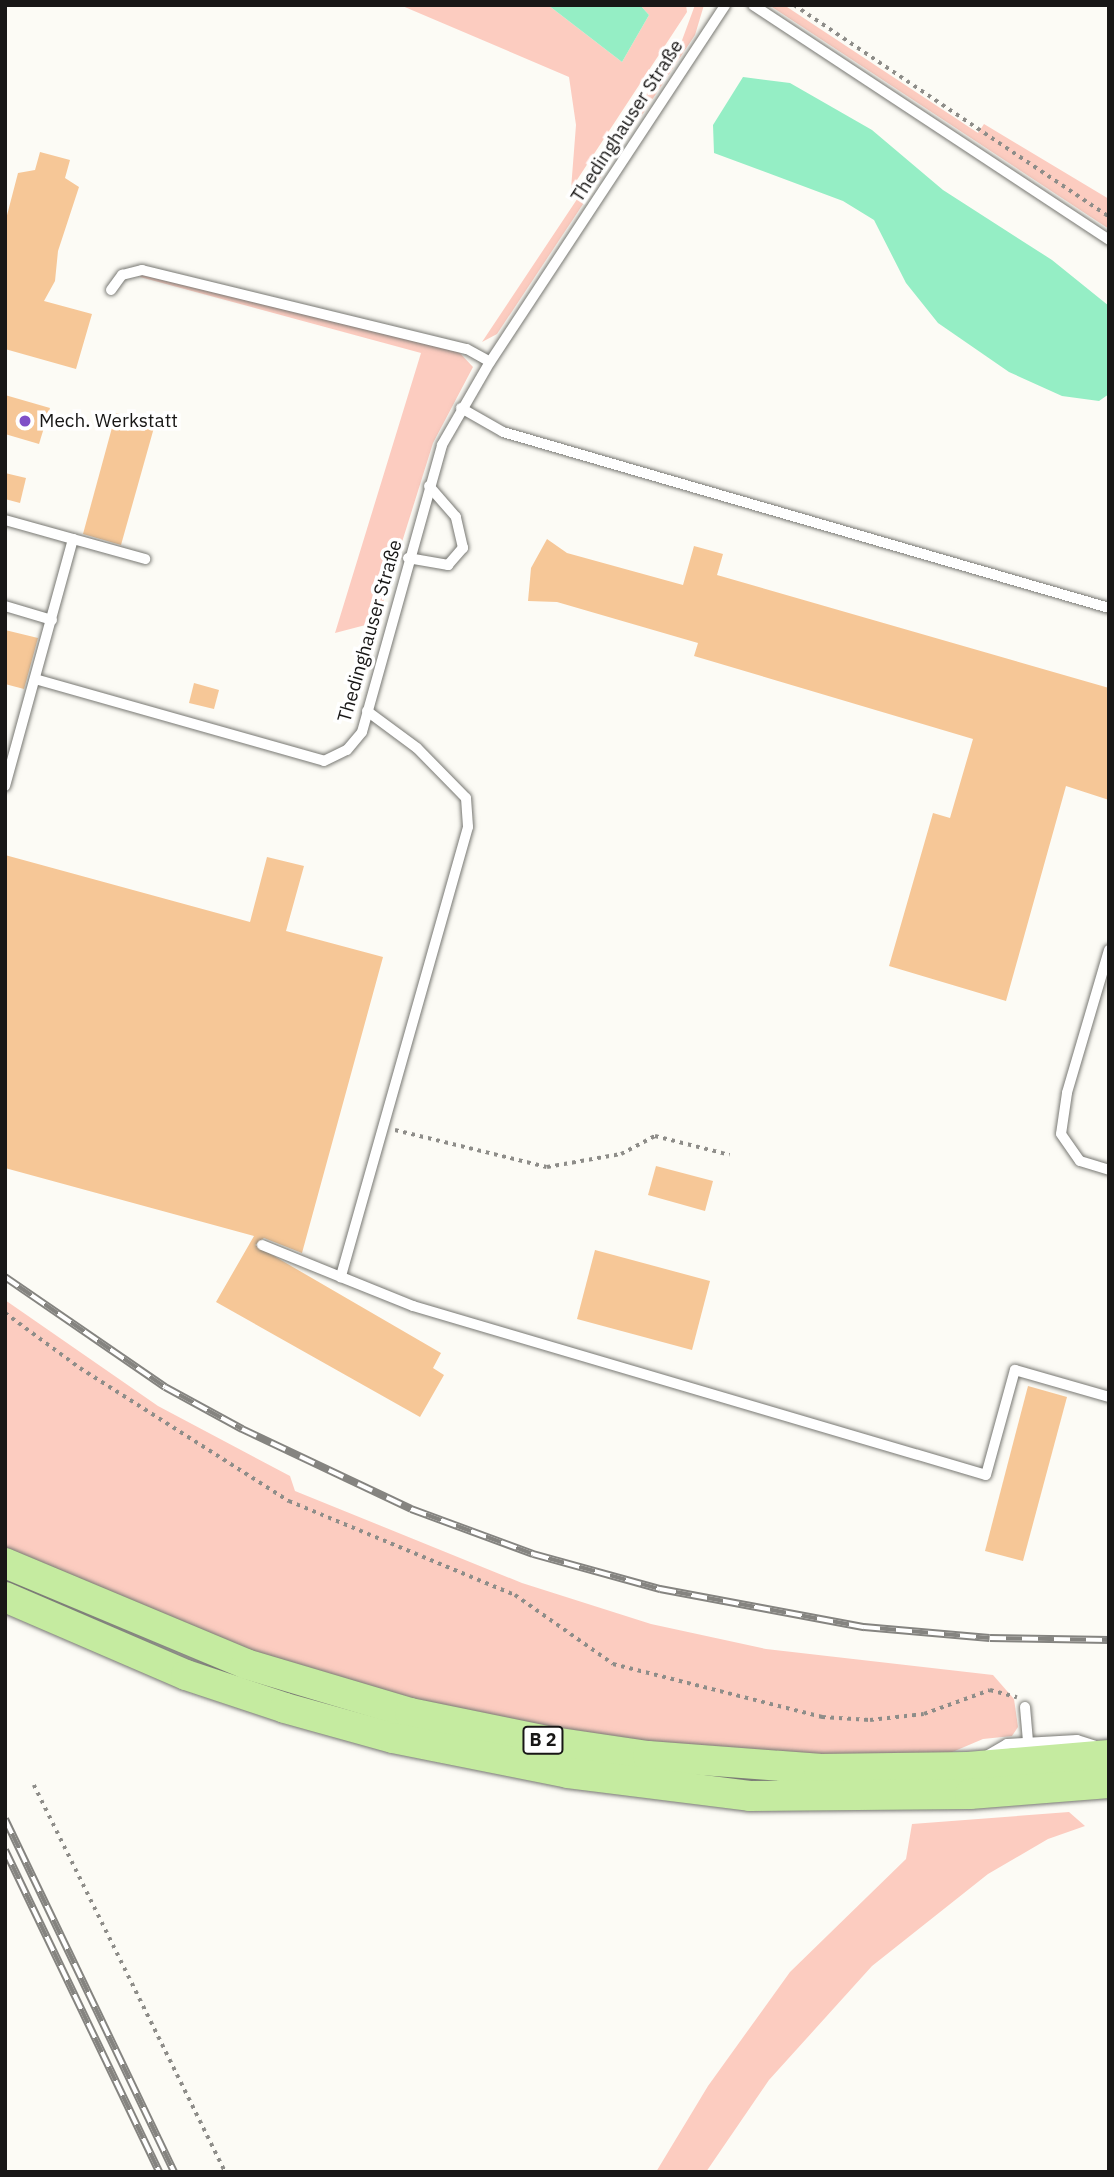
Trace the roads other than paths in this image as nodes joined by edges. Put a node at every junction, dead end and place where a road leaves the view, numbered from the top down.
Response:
1 (724, 5) edge
2 (753, 5) edge
3 (1109, 240) edge
4 (111, 289) dead end
5 (490, 362) junction
6 (461, 408) junction
7 (429, 486) junction
8 (5, 520) edge
9 (74, 539) junction
10 (408, 558) junction
11 (145, 559) dead end
12 (5, 607) edge
13 (1109, 608) edge
14 (52, 620) junction
15 (35, 679) junction
16 (367, 711) junction
17 (5, 786) edge
18 (1109, 950) edge
19 (1109, 1170) edge
20 (262, 1245) dead end
21 (341, 1277) junction
22 (1109, 1397) edge
23 (5, 1563) edge
24 (5, 1597) edge
25 (1025, 1707) road end
26 (1028, 1742) junction
27 (1109, 1752) edge
28 (968, 1767) junction
29 (1109, 1783) edge

1 - 5 lane, Thedinghauser Straße
2 - 3 lane
4 - 5 lane
5 - 6 lane, Thedinghauser Straße
6 - 7 lane, Thedinghauser Straße
6 - 13 lane
7 - 10 lane, Thedinghauser Straße
7 - 10 lane
8 - 9 lane
9 - 11 lane
9 - 14 lane
10 - 16 lane, Thedinghauser Straße
12 - 14 lane
14 - 15 lane
15 - 16 lane, Thedinghauser Straße
15 - 17 lane
16 - 21 lane
18 - 19 lane
20 - 21 lane
21 - 22 lane
23 - 28 main road, B 2
24 - 29 main road, B 2
25 - 26 lane
26 - 27 lane
26 - 28 lane
27 - 28 main road, B 2

